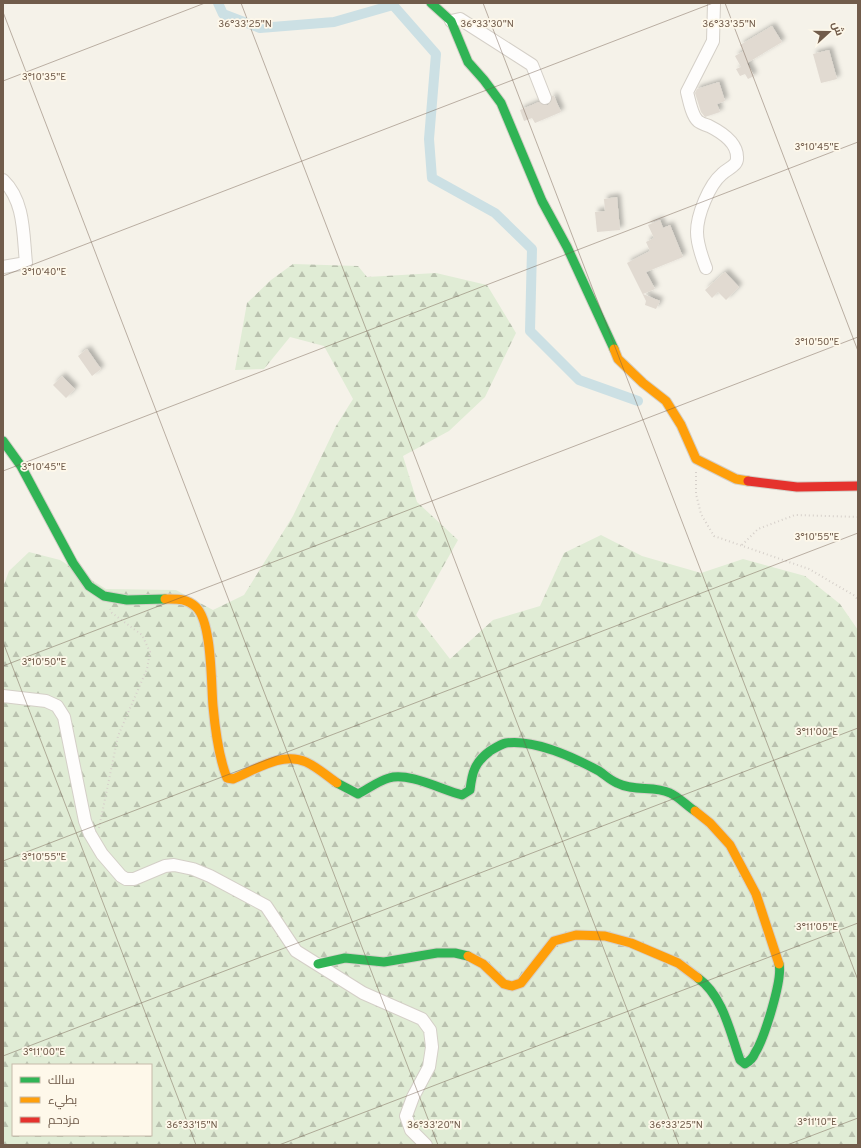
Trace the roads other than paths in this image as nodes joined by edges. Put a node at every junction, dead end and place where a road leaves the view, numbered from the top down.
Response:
1 (430, 3) edge
2 (714, 3) edge
3 (451, 21) junction
4 (545, 98) dead end
5 (3, 180) edge
6 (3, 267) edge
7 (706, 268) dead end
8 (3, 441) edge
9 (858, 486) edge
10 (3, 696) edge
11 (318, 964) junction
12 (426, 1145) edge

1 - 3 street
2 - 7 street
3 - 4 street
3 - 9 street
5 - 6 street
8 - 11 street
10 - 11 street
11 - 12 street

